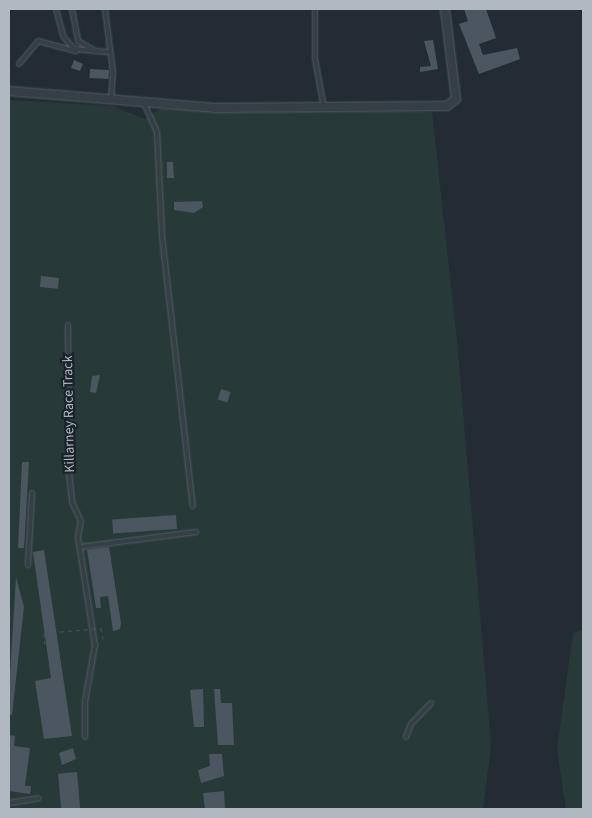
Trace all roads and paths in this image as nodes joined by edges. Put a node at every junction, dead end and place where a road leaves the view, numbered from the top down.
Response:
1 (56, 9) edge
2 (72, 9) edge
3 (105, 9) edge
4 (315, 9) edge
5 (445, 9) edge
6 (79, 51) junction
7 (100, 52) junction
8 (110, 52) junction
9 (19, 64) dead end
10 (9, 91) edge
11 (111, 98) junction
12 (142, 100) junction
13 (324, 110) junction
14 (68, 325) dead end
15 (32, 493) dead end
16 (193, 506) dead end
17 (196, 532) dead end
18 (80, 547) junction
19 (28, 565) dead end
20 (103, 639) dead end
21 (44, 644) dead end
22 (431, 703) dead end
23 (85, 737) dead end
24 (406, 737) dead end
25 (39, 798) dead end
26 (9, 803) edge

1 - 6 lane
2 - 7 lane
3 - 8 lane
4 - 13 lane
5 - 13 street
6 - 7 lane
6 - 9 lane
7 - 8 lane
8 - 11 lane
10 - 11 street
11 - 12 street
12 - 13 street
12 - 16 lane
14 - 18 lane, Killarney Race Track
15 - 19 lane
17 - 18 lane
18 - 23 lane, Killarney Race Track
20 - 21 path, bridge
22 - 24 lane
25 - 26 lane

